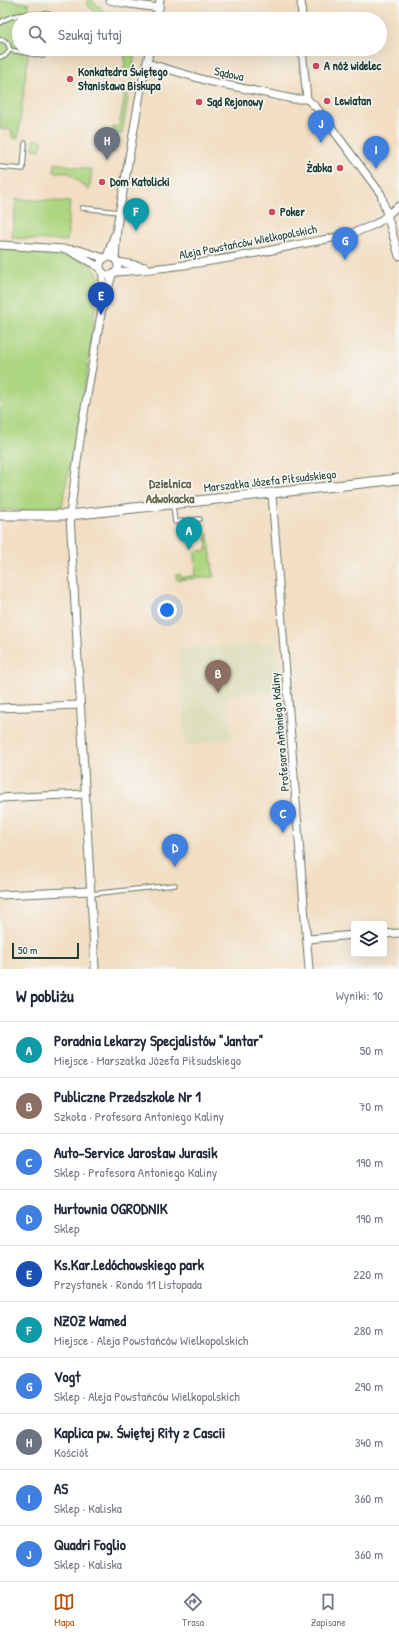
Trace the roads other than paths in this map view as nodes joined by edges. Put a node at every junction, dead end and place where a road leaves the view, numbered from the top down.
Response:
1 (110, 0) edge
2 (160, 0) edge
3 (302, 0) edge
4 (159, 8) junction
5 (158, 12) edge
6 (302, 12) edge
7 (12, 16) edge
8 (0, 23) edge
9 (0, 40) edge
10 (10, 50) joint
11 (148, 56) edge
12 (303, 56) edge
13 (0, 57) edge
14 (147, 63) junction
15 (307, 99) junction
16 (26, 144) dead end
17 (0, 167) edge
18 (399, 206) edge
19 (82, 208) dead end
20 (120, 213) junction
21 (388, 215) junction
22 (117, 226) junction
23 (0, 245) edge
24 (65, 249) junction
25 (399, 256) edge
26 (105, 258) junction
27 (116, 260) junction
28 (155, 269) junction
29 (101, 270) junction
30 (114, 274) junction
31 (102, 308) junction
32 (399, 479) edge
33 (272, 494) junction
34 (173, 504) junction
35 (0, 515) edge
36 (70, 515) junction
37 (200, 519) dead end
38 (80, 705) junction
39 (0, 708) edge
40 (85, 794) junction
41 (0, 798) edge
42 (174, 885) dead end
43 (91, 892) junction
44 (0, 895) edge
45 (399, 933) edge
46 (387, 934) edge
47 (351, 935) edge
48 (308, 939) junction
49 (96, 969) edge
50 (309, 969) edge

1 - 4 street
2 - 4 street
3 - 6 street
4 - 5 street
7 - 8 lane
9 - 10 lane
10 - 13 lane
11 - 14 street
12 - 15 street
14 - 15 street, Sądowa
14 - 20 street
15 - 21 street
16 - 17 lane
18 - 21 street, Aleja Powstańców Wielkopolskich
19 - 20 lane
20 - 22 street
21 - 25 street
21 - 28 street, Aleja Powstańców Wielkopolskich
22 - 26 street
22 - 27 street
23 - 24 street
24 - 26 street
24 - 29 street
26 - 27 street
26 - 29 street
27 - 28 street, Aleja Powstańców Wielkopolskich
27 - 30 street
28 - 30 street, Aleja Powstańców Wielkopolskich
29 - 30 street
29 - 31 street
30 - 31 street
31 - 36 street
32 - 33 street, Marszałka Józefa Piłsudskiego
33 - 34 street, Marszałka Józefa Piłsudskiego
33 - 48 street, Profesora Antoniego Kaliny
34 - 36 street, Marszałka Józefa Piłsudskiego
34 - 37 lane
35 - 36 street, Marszałka Józefa Piłsudskiego
36 - 38 street
38 - 39 street
38 - 40 street
40 - 41 street
40 - 43 street
42 - 43 lane
43 - 44 street
43 - 49 street
45 - 46 street
47 - 48 street
48 - 50 street, Profesora Antoniego Kaliny

